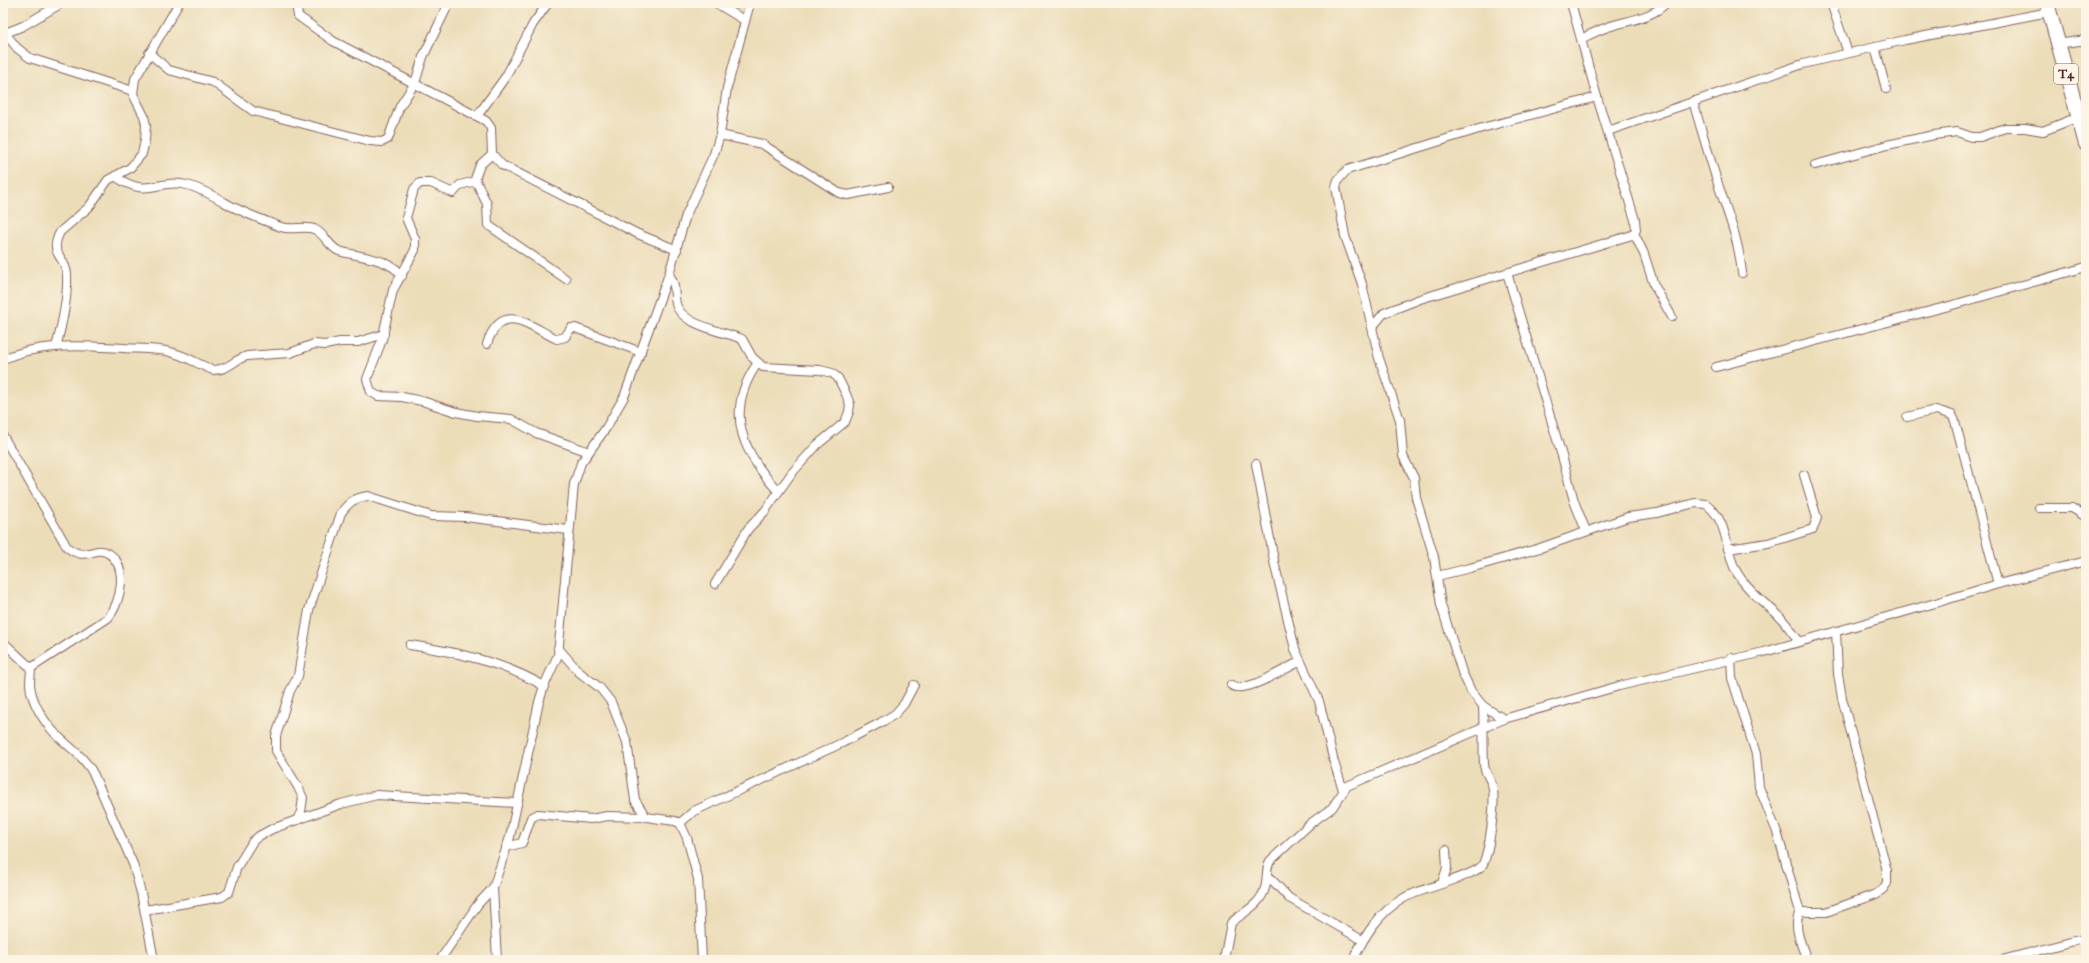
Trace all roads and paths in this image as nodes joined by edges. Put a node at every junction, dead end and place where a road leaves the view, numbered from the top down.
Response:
1 (62, 3) edge
2 (178, 3) edge
3 (300, 3) edge
4 (449, 3) edge
5 (548, 3) edge
6 (716, 3) edge
7 (1570, 3) edge
8 (1666, 3) edge
9 (1831, 3) edge
10 (748, 4) edge
11 (2048, 8) edge
12 (744, 20) junction
13 (4, 34) edge
14 (1581, 39) junction
15 (2086, 40) edge
16 (2057, 44) junction
17 (1876, 46) junction
18 (148, 53) junction
19 (1848, 53) junction
20 (414, 83) junction
21 (1886, 89) dead end
22 (133, 91) junction
23 (1597, 97) junction
24 (1693, 101) junction
25 (478, 115) junction
26 (2078, 117) junction
27 (1608, 131) junction
28 (720, 135) junction
29 (2086, 144) edge
30 (492, 154) junction
31 (1815, 165) dead end
32 (115, 176) junction
33 (476, 181) junction
34 (888, 187) dead end
35 (1634, 233) junction
36 (677, 250) junction
37 (2086, 267) edge
38 (1507, 273) junction
39 (1742, 273) dead end
40 (669, 274) junction
41 (402, 276) junction
42 (566, 279) dead end
43 (1672, 317) dead end
44 (1373, 326) junction
45 (384, 334) junction
46 (487, 344) dead end
47 (56, 347) junction
48 (641, 352) junction
49 (3, 359) edge
50 (757, 364) junction
51 (1716, 367) dead end
52 (1907, 417) dead end
53 (3, 436) edge
54 (589, 452) junction
55 (1256, 464) dead end
56 (1804, 475) dead end
57 (778, 491) junction
58 (2039, 508) dead end
59 (2086, 517) edge
60 (568, 530) junction
61 (1586, 531) junction
62 (1728, 549) junction
63 (2086, 562) edge
64 (1437, 576) junction
65 (715, 584) dead end
66 (1998, 584) junction
67 (1836, 632) junction
68 (1799, 640) junction
69 (3, 642) edge
70 (410, 645) dead end
71 (558, 648) junction
72 (1731, 658) junction
73 (1300, 662) junction
74 (31, 668) junction
75 (914, 685) dead end
76 (1231, 685) dead end
77 (544, 686) junction
78 (1483, 706) junction
79 (1504, 719) junction
80 (1484, 728) junction
81 (1343, 790) junction
82 (517, 803) junction
83 (646, 817) junction
84 (297, 820) junction
85 (680, 823) junction
86 (506, 847) junction
87 (1446, 850) dead end
88 (1267, 876) junction
89 (1442, 883) junction
90 (493, 888) junction
91 (145, 910) junction
92 (1800, 912) junction
93 (2086, 938) edge
94 (1362, 940) junction
95 (154, 960) edge
96 (440, 960) edge
97 (497, 960) edge
98 (702, 960) edge
99 (1224, 960) edge
100 (1352, 960) edge
101 (1807, 960) edge
102 (2002, 960) edge

1 - 13 street
2 - 18 street
3 - 20 street
4 - 20 street
5 - 25 street
6 - 12 street
7 - 14 street
8 - 14 street
9 - 19 street
10 - 12 street
11 - 16 highway, T4
11 - 17 street
12 - 28 street
13 - 22 street
14 - 23 street
15 - 16 street
16 - 26 highway, T4
17 - 19 street
17 - 21 street
18 - 20 street
18 - 22 street
19 - 24 street
20 - 25 street
22 - 32 street
23 - 27 street
23 - 44 street
24 - 27 street
24 - 39 street
25 - 30 street
26 - 29 highway, T4
26 - 31 street
27 - 35 street
28 - 34 street
28 - 36 street
30 - 33 street
30 - 36 street
32 - 41 street
32 - 47 street
33 - 41 street
33 - 42 street
35 - 38 street
35 - 43 street
36 - 40 street
37 - 51 street
38 - 44 street
38 - 61 street
40 - 48 street
40 - 50 street
41 - 45 street
44 - 64 street
45 - 47 street
45 - 54 street
46 - 48 street
47 - 49 street
48 - 54 street
50 - 57 street
50 - 57 street
52 - 66 street
53 - 74 street
54 - 60 street
55 - 73 street
56 - 62 street
57 - 65 street
58 - 59 street
60 - 71 street
60 - 84 street
61 - 62 street
61 - 64 street
62 - 68 street
63 - 66 street
64 - 78 street
66 - 67 street
67 - 68 street
67 - 92 street
68 - 72 street
69 - 74 street
70 - 77 street
71 - 77 street
71 - 83 street
72 - 79 street
72 - 92 street
73 - 76 street
73 - 81 street
74 - 91 street
75 - 85 street
77 - 82 street
78 - 79 street
78 - 80 street
79 - 80 street
80 - 81 street
80 - 89 street
81 - 88 street
82 - 84 street
82 - 86 street
83 - 85 street
83 - 86 street
84 - 91 street
85 - 98 street
86 - 90 street
87 - 89 street
88 - 94 street
88 - 99 street
89 - 94 street
90 - 96 street
90 - 97 street
91 - 95 street
92 - 101 street
93 - 102 street
94 - 100 street

